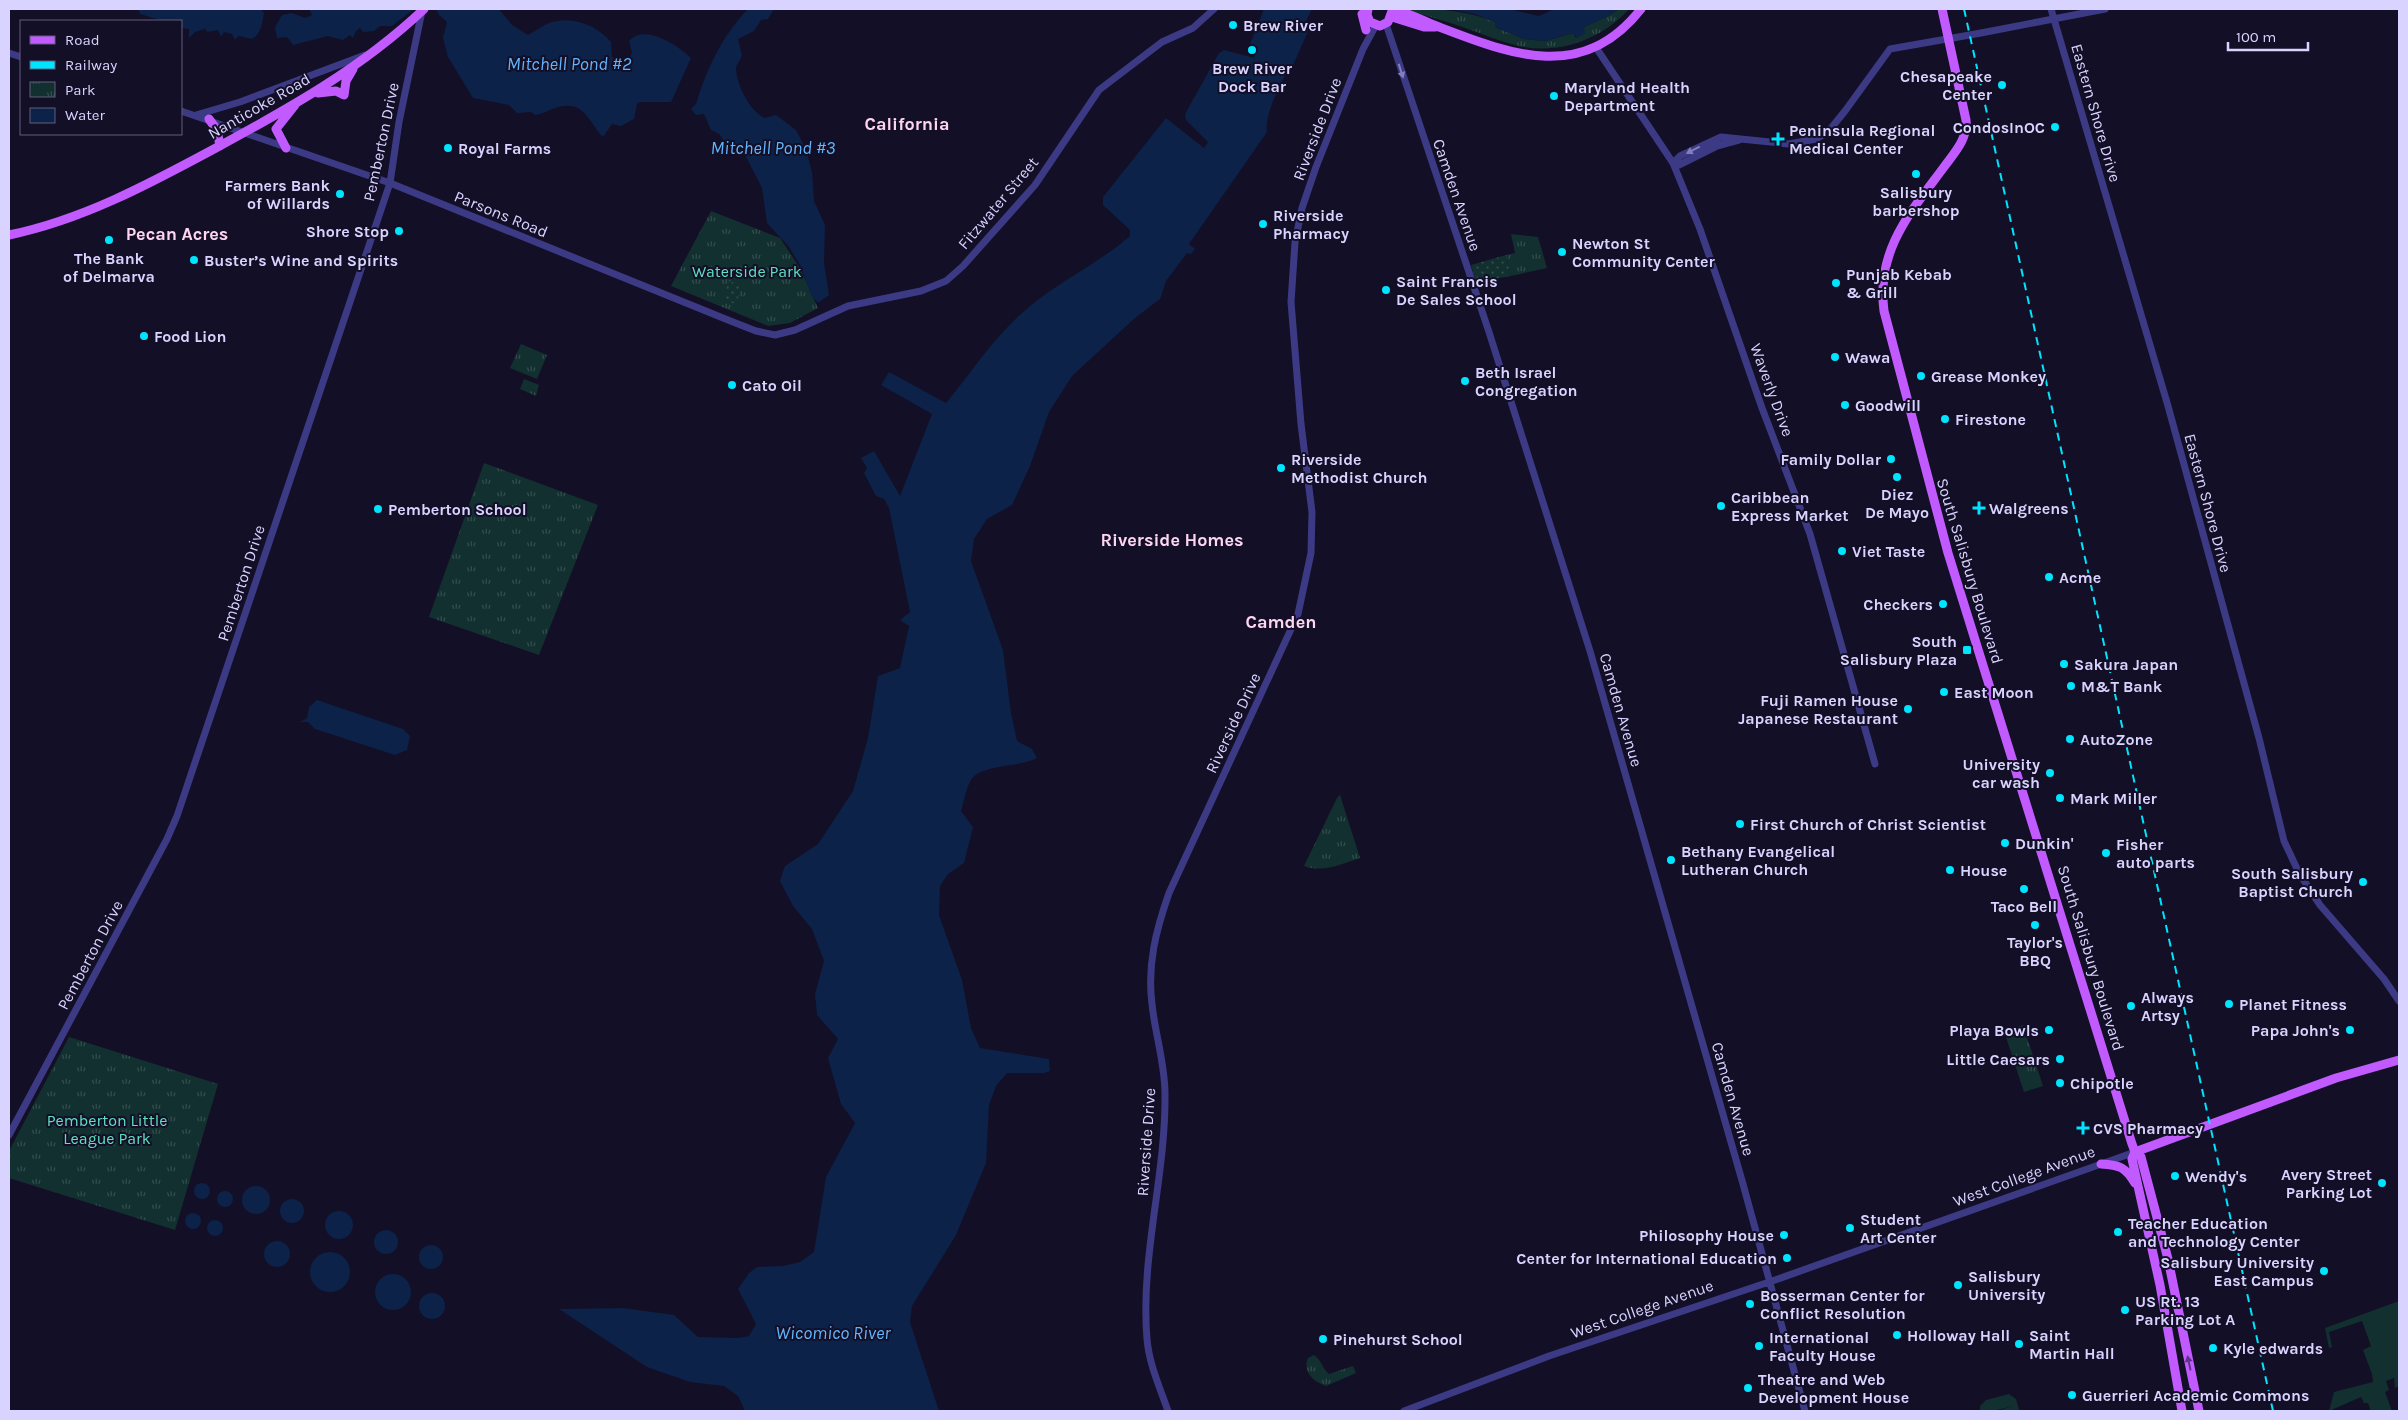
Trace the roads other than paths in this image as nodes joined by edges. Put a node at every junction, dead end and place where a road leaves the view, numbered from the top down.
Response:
1 (1214, 9) edge
2 (1362, 9) edge
3 (1641, 9) edge
4 (1942, 9) edge
5 (2051, 9) edge
6 (2105, 9) edge
7 (423, 10) edge
8 (1392, 11) edge
9 (1368, 14) edge
10 (2054, 19) junction
11 (1381, 25) junction
12 (1366, 30) junction
13 (1948, 39) junction
14 (1594, 46) junction
15 (1364, 49) junction
16 (375, 51) junction
17 (356, 65) junction
18 (310, 95) junction
19 (297, 102) junction
20 (182, 111) edge
21 (195, 115) junction
22 (209, 119) junction
23 (245, 132) junction
24 (220, 146) junction
25 (286, 148) junction
26 (1673, 163) junction
27 (390, 183) junction
28 (9, 235) edge
29 (796, 330) joint
30 (1875, 764) dead end
31 (2399, 1001) edge
32 (2399, 1060) edge
33 (9, 1135) edge
34 (2163, 1142) junction
35 (2135, 1152) junction
36 (2101, 1164) junction
37 (2146, 1175) junction
38 (2139, 1189) junction
39 (1770, 1282) junction
40 (2160, 1284) junction
41 (2181, 1321) junction
42 (1168, 1411) edge
43 (1404, 1411) edge
44 (1805, 1411) edge
45 (2182, 1411) edge
46 (2199, 1411) edge

1 - 29 street, Fitzwater Street
2 - 12 main road
3 - 14 main road
4 - 13 main road, South Salisbury Boulevard
5 - 10 street, Eastern Shore Drive
6 - 10 street
7 - 16 main road, Nanticoke Road
7 - 27 street, Pemberton Drive
8 - 11 main road
8 - 14 main road
9 - 11 main road
9 - 12 street, Riverside Drive
10 - 13 street
10 - 31 street, Eastern Shore Drive
11 - 15 street, Riverside Drive
11 -> 39 street, Camden Avenue
12 - 15 street, Riverside Drive
13 - 26 street
13 - 35 main road, South Salisbury Boulevard
14 - 26 street, Waverly Drive
15 - 42 street, Riverside Drive
16 - 17 main road, Nanticoke Road
16 - 21 street
17 - 18 main road, Nanticoke Road
17 - 18 main road
18 - 19 main road, Nanticoke Road
19 - 23 main road, Nanticoke Road
19 - 25 main road
20 - 21 street, Parsons Road
21 - 22 street, Parsons Road
22 - 23 street, Parsons Road
22 - 24 main road
23 - 24 main road, Nanticoke Road
23 - 25 street, Parsons Road
24 - 28 main road, Nanticoke Road
25 - 27 street, Parsons Road
26 - 30 street, Waverly Drive
27 - 29 street, Parsons Road
27 - 33 street, Pemberton Drive
32 - 34 main road, West College Avenue
34 - 35 main road, West College Avenue
34 - 37 main road
35 - 36 street, West College Avenue
35 - 37 main road, South Salisbury Boulevard
35 - 38 main road, South Salisbury Boulevard
36 - 38 main road
36 - 39 street, West College Avenue
37 - 41 main road, South Salisbury Boulevard
38 - 40 main road, South Salisbury Boulevard
39 - 43 street, West College Avenue
39 - 44 street, Camden Avenue
40 - 41 main road
40 - 45 main road, South Salisbury Boulevard
46 -> 41 main road, South Salisbury Boulevard

